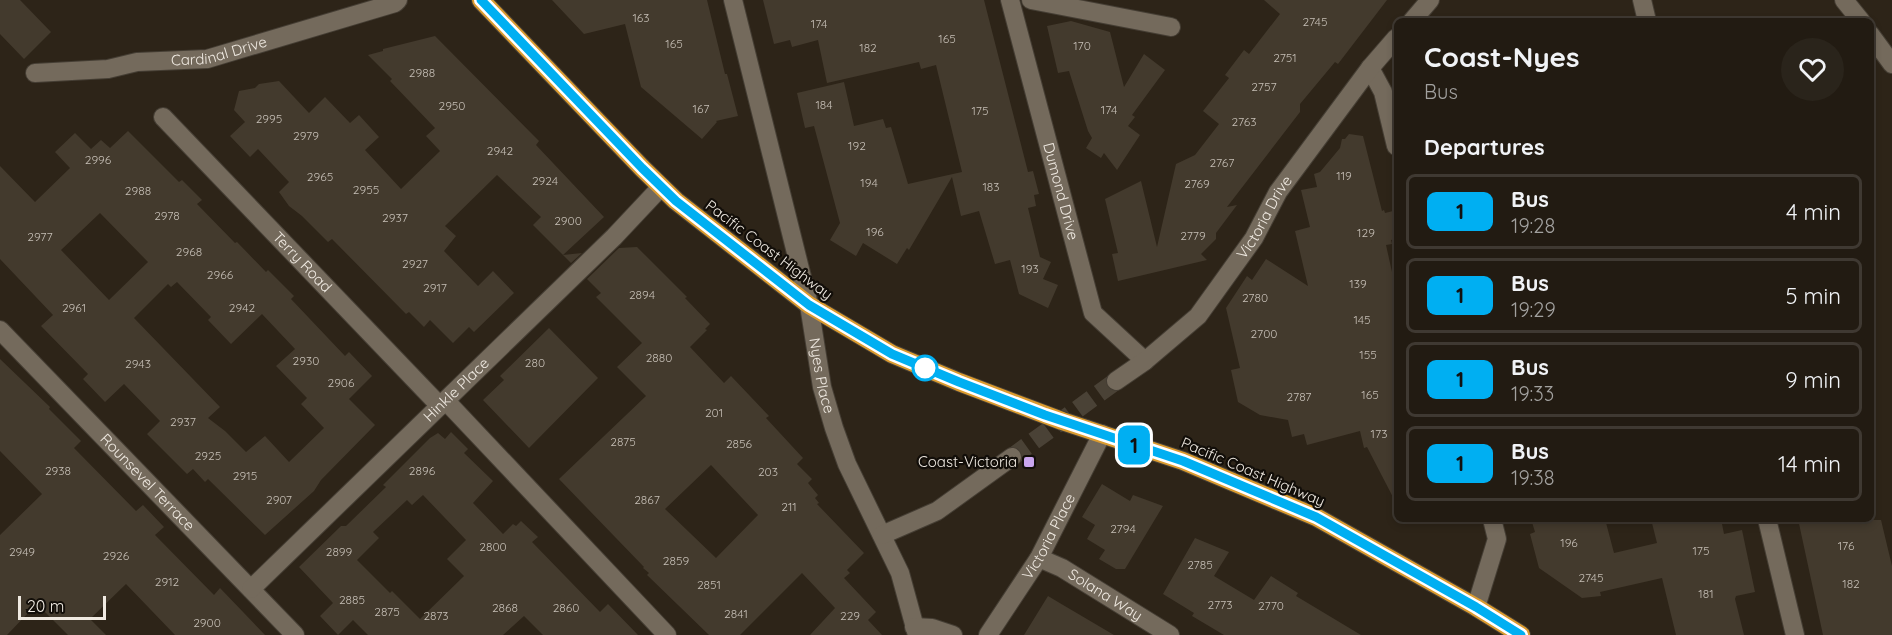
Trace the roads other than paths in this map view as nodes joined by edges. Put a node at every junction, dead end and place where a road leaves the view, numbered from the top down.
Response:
1 (398, 0) edge
2 (481, 0) edge
3 (733, 0) edge
4 (1010, 0) edge
5 (1031, 0) edge
6 (1430, 0) edge
7 (1642, 0) edge
8 (1844, 0) edge
9 (1415, 18) edge
10 (1646, 18) edge
11 (1859, 18) edge
12 (1171, 27) dead end
13 (1874, 39) edge
14 (1394, 40) edge
15 (1892, 64) edge
16 (1370, 68) junction
17 (35, 73) dead end
18 (163, 117) dead end
19 (1394, 138) edge
20 (661, 187) junction
21 (809, 305) junction
22 (0, 330) edge
23 (1145, 361) junction
24 (1116, 381) tunnel mouth
25 (443, 404) junction
26 (1102, 434) junction
27 (1012, 457) tunnel mouth
28 (1493, 522) edge
29 (1768, 522) edge
30 (882, 534) junction
31 (1039, 558) junction
32 (251, 589) junction
33 (1476, 607) junction
34 (916, 631) edge
35 (295, 635) edge
36 (667, 635) edge
37 (953, 635) edge
38 (988, 635) edge
39 (1170, 635) edge
40 (1521, 635) edge
41 (1795, 635) edge

1 - 17 street, Cardinal Drive
2 - 20 highway, Pacific Coast Highway
3 - 21 street, Nyes Place
4 - 23 street, Dumond Drive
5 - 12 street
6 - 9 street
7 - 10 street
8 - 11 street
13 - 15 street
14 - 16 street, Victoria Drive
16 - 19 street
16 - 23 street, Victoria Drive
18 - 25 street, Terry Road
20 - 21 highway, Pacific Coast Highway
20 - 25 street, Hinkle Place
21 - 26 highway, Pacific Coast Highway
21 - 30 street, Nyes Place
22 - 32 street, Rounsevel Terrace
23 - 24 street, Victoria Drive
25 - 32 street, Hinkle Place
25 - 36 street, Terry Road
26 - 31 street, Victoria Place
26 - 33 highway, Pacific Coast Highway
27 - 30 street
28 - 33 street
29 - 41 street
30 - 34 street, Nyes Place
31 - 38 street, Victoria Place
31 - 39 street, Solana Way
32 - 35 street, Rounsevel Terrace
33 - 40 highway, Pacific Coast Highway
34 - 37 street

